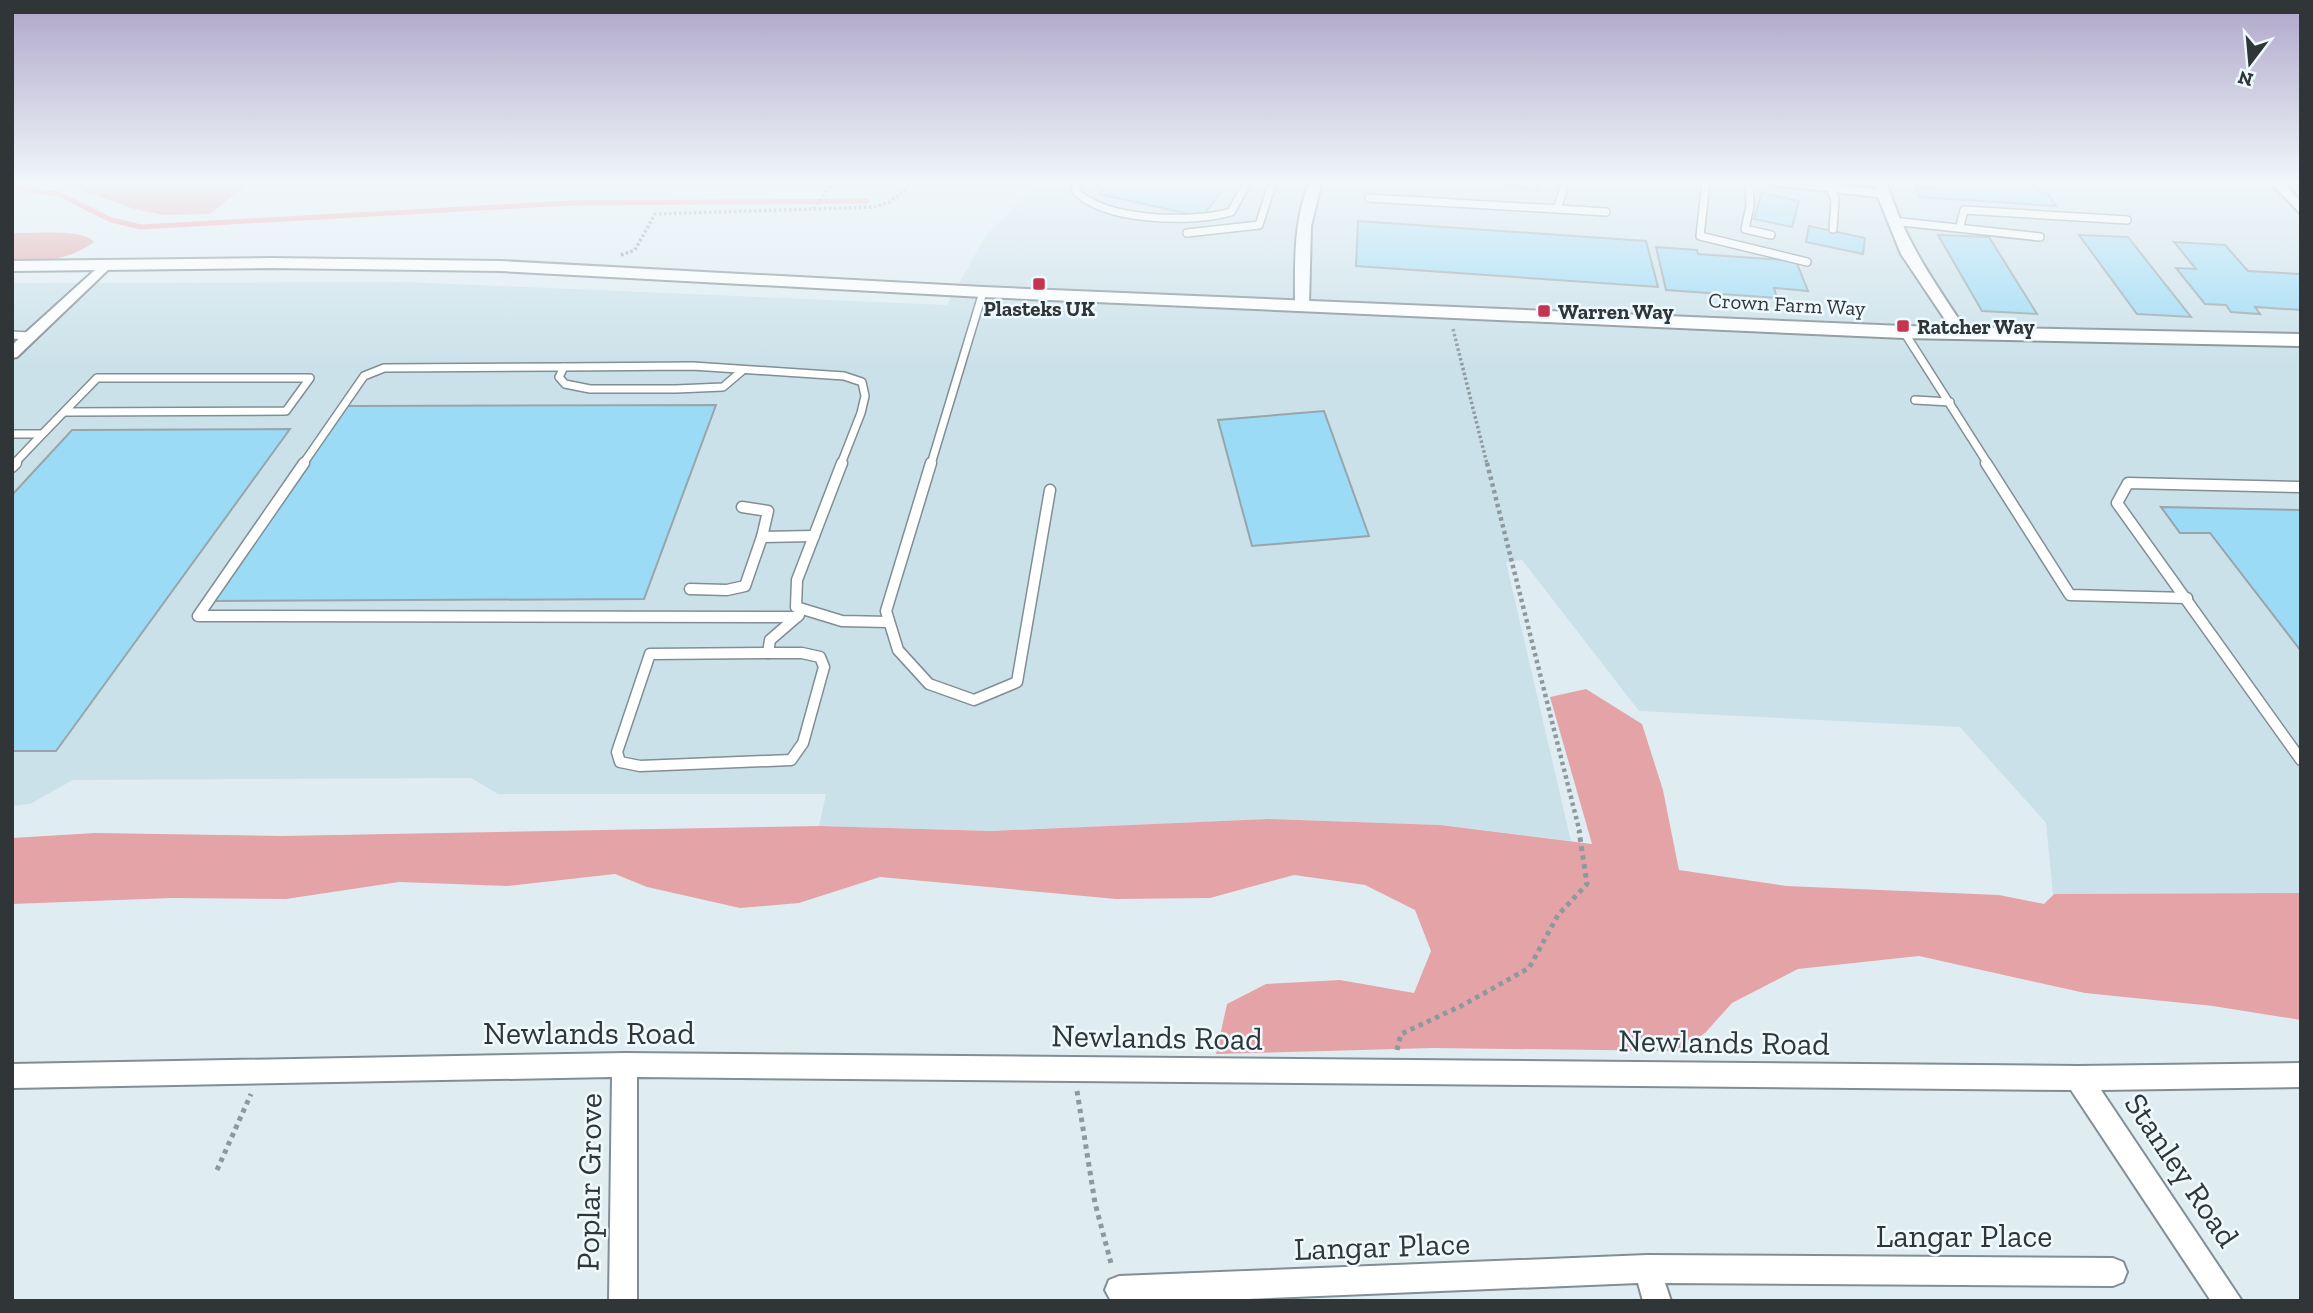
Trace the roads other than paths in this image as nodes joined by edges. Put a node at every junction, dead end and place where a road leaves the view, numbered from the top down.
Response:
1 (1304, 242) edge
2 (1726, 242) edge
3 (1902, 242) edge
4 (1807, 262) dead end
5 (106, 264) junction
6 (12, 267) edge
7 (982, 292) junction
8 (1302, 304) junction
9 (1905, 331) junction
10 (1961, 333) junction
11 (12, 335) edge
12 (30, 336) junction
13 (2301, 340) edge
14 (12, 354) edge
15 (564, 367) junction
16 (743, 370) junction
17 (1915, 400) dead end
18 (1950, 402) junction
19 (64, 412) junction
20 (12, 434) edge
21 (42, 434) junction
22 (12, 467) edge
23 (2301, 486) edge
24 (1050, 490) dead end
25 (741, 507) dead end
26 (814, 536) junction
27 (762, 537) junction
28 (690, 589) dead end
29 (2188, 598) junction
30 (800, 614) junction
31 (889, 622) junction
32 (768, 653) junction
33 (2301, 760) edge
34 (625, 1065) junction
35 (2301, 1075) edge
36 (12, 1076) edge
37 (2078, 1079) junction
38 (1647, 1269) junction
39 (2113, 1272) dead end
40 (1119, 1290) road end
41 (623, 1301) edge
42 (1657, 1301) edge
43 (2228, 1301) edge

1 - 8 street
2 - 4 lane
3 - 10 street
5 - 6 street, Crown Farm Way
5 - 7 street, Crown Farm Way
5 - 12 street
7 - 8 street, Crown Farm Way
7 - 31 lane
8 - 9 street, Crown Farm Way
9 - 10 street, Crown Farm Way
9 - 18 lane
10 - 13 street, Crown Farm Way
11 - 12 lane
12 - 14 street
15 - 16 lane
15 - 16 lane
15 - 30 lane
16 - 26 lane
17 - 18 lane
18 - 29 lane
19 - 19 lane
19 - 21 lane
20 - 21 lane
21 - 22 lane
23 - 29 lane
24 - 31 lane
25 - 27 lane
26 - 27 lane
26 - 30 lane
27 - 28 lane
29 - 33 lane
30 - 31 lane
30 - 32 lane
32 - 32 lane
34 - 36 street, Newlands Road
34 - 37 street, Newlands Road
34 - 41 street, Poplar Grove
35 - 37 street, Newlands Road
37 - 43 street, Stanley Road
38 - 39 street, Langar Place
38 - 40 street, Langar Place
38 - 42 street

